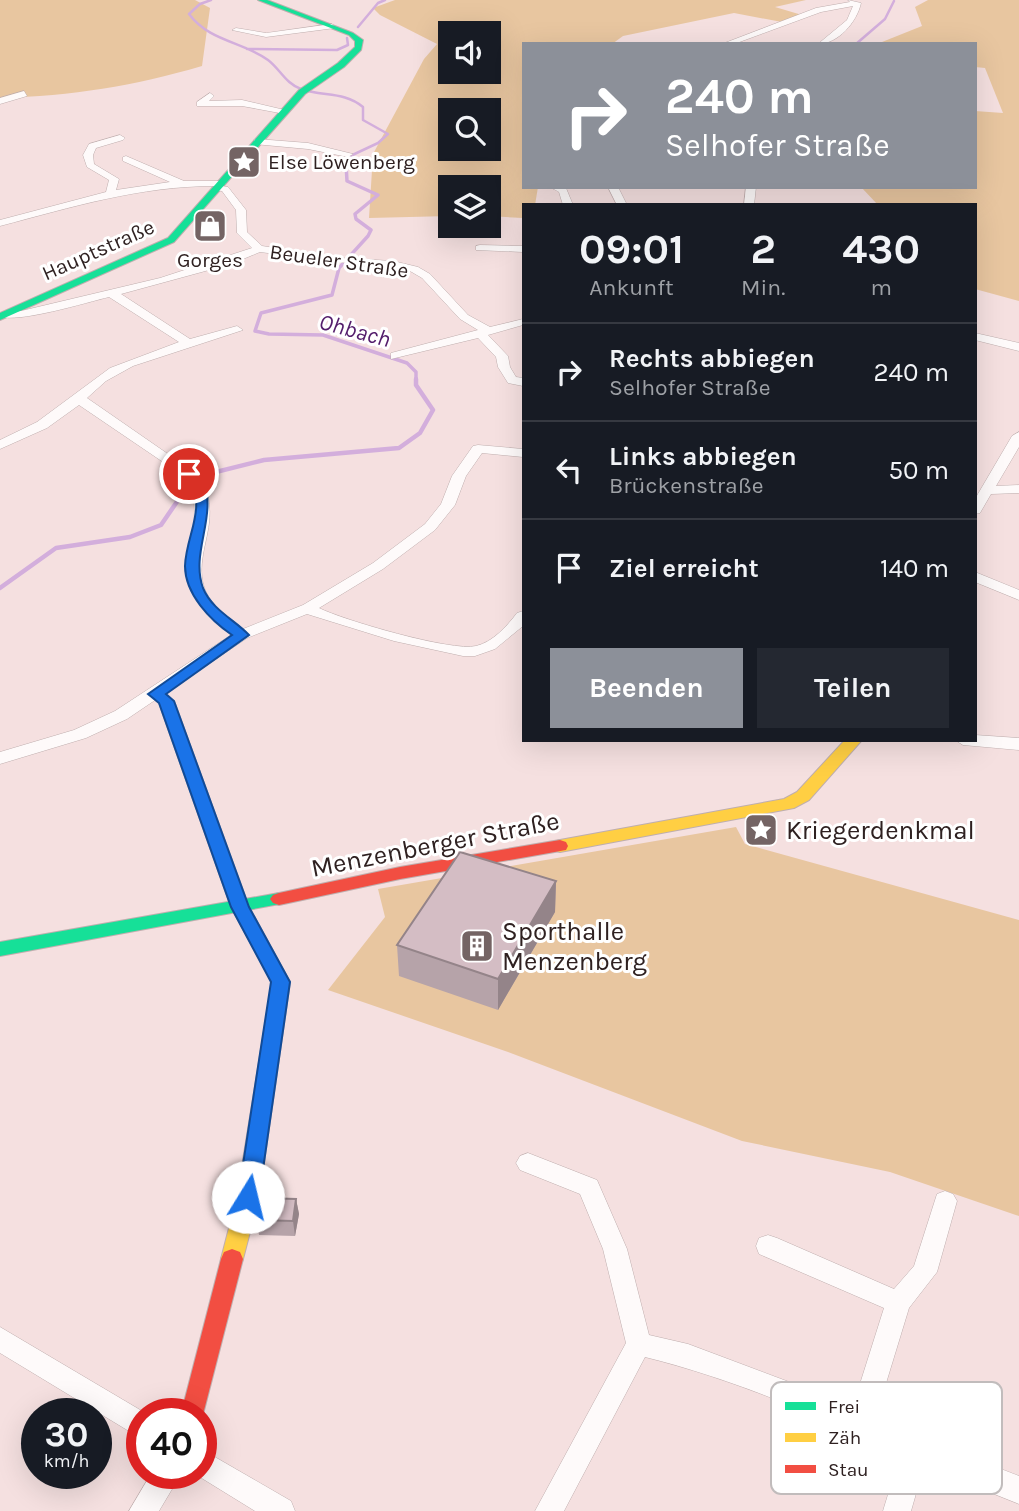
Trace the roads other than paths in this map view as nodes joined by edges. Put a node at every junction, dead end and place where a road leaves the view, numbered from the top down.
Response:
1 (261, 0) edge
2 (855, 2) edge
3 (332, 26) junction
4 (236, 30) dead end
5 (731, 42) edge
6 (823, 42) edge
7 (24, 94) dead end
8 (0, 101) edge
9 (285, 111) junction
10 (199, 113) dead end
11 (120, 138) dead end
12 (257, 142) junction
13 (348, 154) dead end
14 (126, 159) dead end
15 (181, 183) junction
16 (220, 185) junction
17 (110, 194) junction
18 (0, 223) edge
19 (480, 248) dead end
20 (522, 248) edge
21 (259, 250) junction
22 (111, 293) junction
23 (2, 316) edge
24 (522, 322) edge
25 (237, 330) dead end
26 (483, 332) junction
27 (977, 337) edge
28 (188, 343) junction
29 (1019, 347) edge
30 (396, 356) dead end
31 (522, 382) edge
32 (79, 399) junction
33 (1019, 436) edge
34 (0, 445) edge
35 (522, 453) edge
36 (1019, 489) edge
37 (988, 492) junction
38 (977, 507) edge
39 (977, 578) edge
40 (1019, 595) edge
41 (308, 608) junction
42 (521, 621) edge
43 (241, 635) junction
44 (156, 694) junction
45 (977, 741) edge
46 (852, 742) edge
47 (1019, 744) edge
48 (0, 758) edge
49 (240, 907) junction
50 (0, 949) edge
51 (528, 1163) dead end
52 (945, 1202) dead end
53 (768, 1246) dead end
54 (898, 1302) junction
55 (0, 1339) edge
56 (639, 1344) junction
57 (873, 1382) edge
58 (771, 1388) edge
59 (197, 1398) edge
60 (126, 1416) edge
61 (217, 1472) edge
62 (1002, 1483) edge
63 (157, 1489) edge
64 (1019, 1490) edge
65 (902, 1494) edge
66 (143, 1511) edge
67 (281, 1511) edge
68 (549, 1511) edge
69 (897, 1511) edge

1 - 3 main road
2 - 5 street
2 - 6 street
3 - 4 street
3 - 9 main road, Hauptstraße
7 - 8 street
9 - 10 street
9 - 12 main road, Hauptstraße
11 - 17 street
12 - 13 street
12 - 16 main road, Hauptstraße
14 - 15 street
15 - 16 street
15 - 17 street
16 - 21 street
16 - 23 main road, Hauptstraße
17 - 18 street
19 - 20 street
21 - 22 street, Beueler Straße
21 - 26 street, Beueler Straße
22 - 23 street, Beueler Straße
22 - 28 street
24 - 26 street
25 - 28 street
26 - 30 street
26 - 31 street, Beueler Straße
27 - 29 street
28 - 32 street
32 - 34 street
32 - 43 street
33 - 37 street
35 - 41 street
36 - 37 street
37 - 38 street
39 - 40 street
41 - 42 street
41 - 43 street
43 - 44 street
44 - 48 street
44 - 49 main road
45 - 47 street
46 - 49 main road, Menzenberger Straße
49 - 50 main road, Menzenberger Straße
49 - 59 main road
51 - 56 street
52 - 54 street
53 - 54 street
54 - 57 street
55 - 60 street
56 - 58 street
56 - 68 street
61 - 67 street
62 - 64 street
63 - 66 street
65 - 69 street

